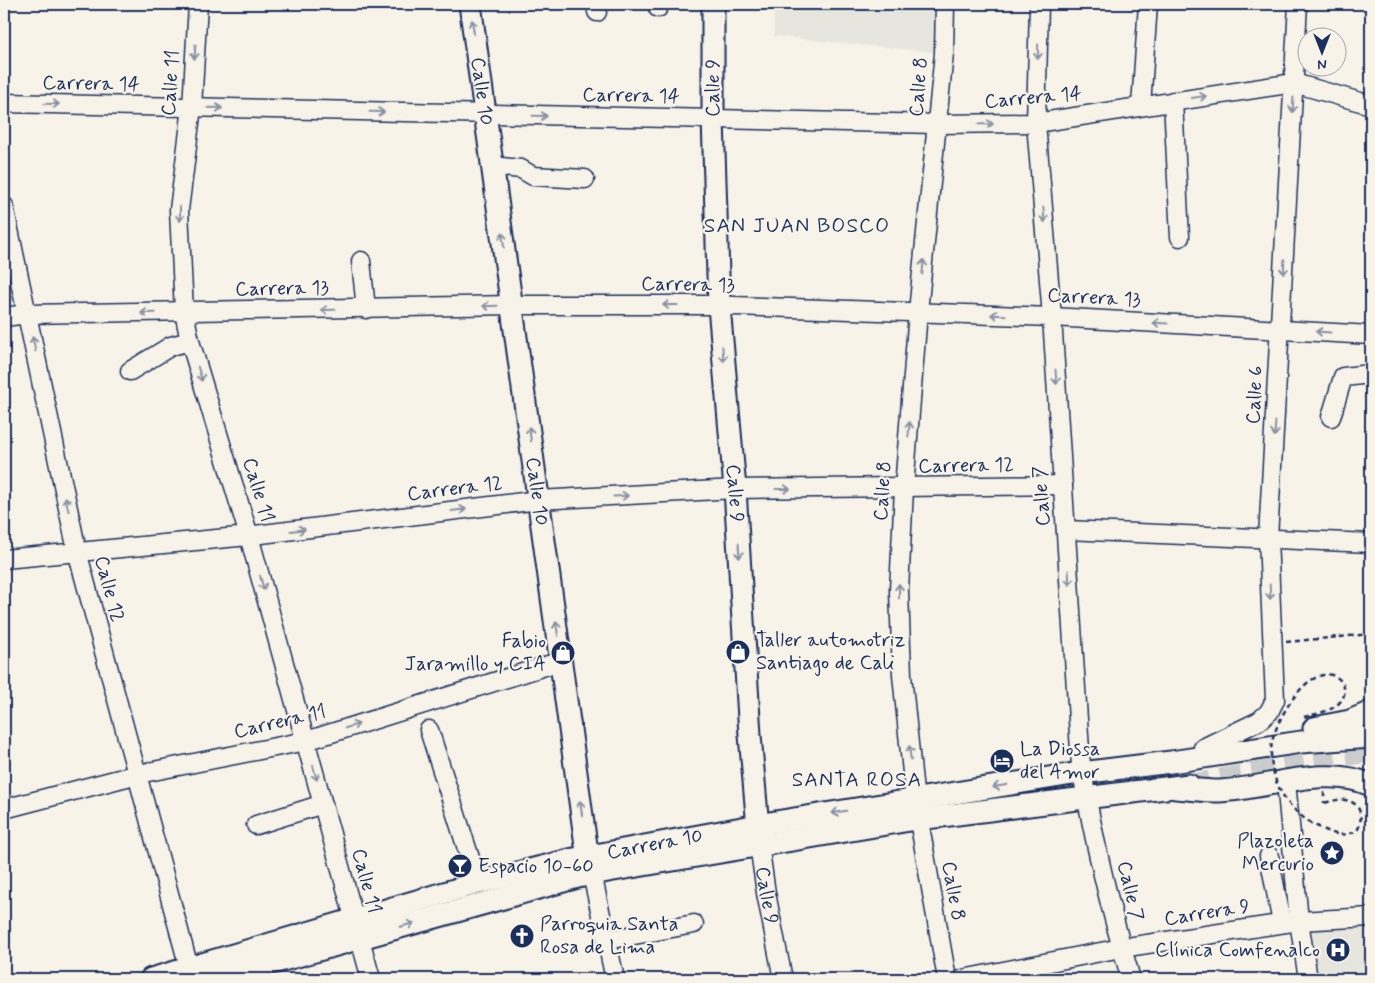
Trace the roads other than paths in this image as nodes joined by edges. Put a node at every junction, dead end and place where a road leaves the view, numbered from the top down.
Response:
1 (198, 4) edge
2 (470, 4) edge
3 (713, 4) edge
4 (946, 4) edge
5 (1039, 4) edge
6 (1148, 4) edge
7 (1298, 4) edge
8 (1294, 83) junction
9 (1173, 101) junction
10 (4, 103) edge
11 (1371, 105) edge
12 (1141, 106) junction
13 (192, 108) junction
14 (486, 114) junction
15 (713, 119) junction
16 (1036, 123) junction
17 (937, 124) junction
18 (493, 166) junction
19 (585, 179) dead end
20 (4, 206) edge
21 (1180, 237) dead end
22 (361, 261) dead end
23 (512, 305) junction
24 (719, 306) junction
25 (366, 309) junction
26 (184, 312) junction
27 (918, 312) junction
28 (28, 314) junction
29 (4, 317) edge
30 (1052, 317) junction
31 (1281, 329) junction
32 (1371, 335) edge
33 (190, 341) junction
34 (130, 371) dead end
35 (1371, 374) edge
36 (1331, 417) dead end
37 (1063, 485) junction
38 (904, 488) junction
39 (735, 489) junction
40 (539, 500) junction
41 (1066, 530) junction
42 (249, 536) junction
43 (1268, 538) junction
44 (1371, 543) edge
45 (77, 551) junction
46 (4, 559) edge
47 (561, 661) junction
48 (1371, 712) edge
49 (429, 730) dead end
50 (1371, 736) edge
51 (306, 741) junction
52 (1203, 748) junction
53 (1175, 761) junction
54 (1082, 773) junction
55 (138, 774) junction
56 (1286, 781) junction
57 (1371, 785) edge
58 (1086, 798) junction
59 (323, 804) junction
60 (4, 809) edge
61 (917, 809) junction
62 (256, 825) dead end
63 (758, 835) junction
64 (1269, 856) dead end
65 (590, 865) junction
66 (478, 883) junction
67 (1371, 917) edge
68 (1291, 922) junction
69 (694, 924) dead end
70 (357, 929) junction
71 (607, 940) junction
72 (1121, 948) junction
73 (191, 973) edge
74 (151, 979) edge
75 (215, 979) edge
76 (371, 979) edge
77 (615, 979) edge
78 (783, 979) edge
79 (947, 979) edge
80 (963, 979) edge
81 (1131, 979) edge
82 (1308, 979) edge

1 -> 13 street, Calle 11
14 -> 2 main road, Calle 10
3 - 15 main road, Calle 9
4 - 17 street, Calle 8
5 -> 16 street, Calle 7
6 - 12 street
7 - 8 street, Calle 6
9 -> 8 street, Carrera 14
8 - 11 street, Carrera 14
8 -> 31 street, Calle 6
9 - 12 street, Carrera 14
9 - 21 street
10 -> 13 street, Carrera 14
12 - 16 street, Carrera 14
13 -> 14 street, Carrera 14
13 -> 26 street, Calle 11
14 -> 15 street, Carrera 14
14 - 18 main road, Calle 10
15 - 17 street, Carrera 14
15 - 24 main road, Calle 9
17 -> 16 street, Carrera 14
16 -> 30 street, Calle 7
27 -> 17 street, Calle 8
18 - 19 street
23 -> 18 main road, Calle 10
20 - 28 street, Calle 12
22 - 25 street
24 -> 23 street, Carrera 13
23 -> 25 street, Carrera 13
40 -> 23 main road, Calle 10
24 - 27 street, Carrera 13
24 -> 39 main road, Calle 9
25 -> 26 street, Carrera 13
26 -> 28 street, Carrera 13
26 - 33 street, Calle 11
30 -> 27 street, Carrera 13
38 -> 27 street, Calle 8
28 - 29 street, Carrera 13
45 -> 28 street, Calle 12
31 -> 30 street, Carrera 13
30 -> 37 street, Calle 7
32 -> 31 street, Carrera 13
31 -> 43 street, Calle 6
33 - 34 street
33 -> 42 street, Calle 11
35 - 36 street
37 - 38 street, Carrera 12
37 - 41 street, Calle 7
39 -> 38 street, Carrera 12
61 -> 38 street, Calle 8
40 -> 39 street, Carrera 12
39 -> 63 main road, Calle 9
42 -> 40 street, Carrera 12
47 -> 40 main road, Calle 10
41 - 43 street
41 -> 54 street, Calle 7
42 - 45 street, Carrera 12
42 -> 51 street, Calle 11
43 - 44 street
43 -> 52 street, Calle 6
45 - 46 street, Carrera 12
45 - 55 street, Calle 12
51 -> 47 street, Carrera 11
65 -> 47 main road, Calle 10
48 - 52 main road
49 - 66 street
50 - 53 main road
51 - 55 street, Carrera 11
51 -> 59 street, Calle 11
52 - 53 main road
53 - 54 main road, Carrera 10
54 - 58 street, Calle 7
54 -> 61 main road, Carrera 10
55 - 60 street, Carrera 11
55 - 73 street, Calle 12
56 - 57 main road, Carrera 10
56 - 58 main road, Carrera 10
56 - 68 street
58 - 61 main road, Carrera 10
58 - 72 street, Calle 7
59 - 62 street
59 - 70 street, Calle 11
61 - 63 main road, Carrera 10
61 - 79 street, Calle 8
63 - 65 main road, Carrera 10
63 - 78 street, Calle 9
64 - 68 street
65 - 66 main road, Carrera 10
70 -> 65 main road, Carrera 10
65 - 71 street, Calle 10
66 - 70 main road, Carrera 10
67 - 68 street, Carrera 9
68 - 72 street, Carrera 9
68 - 82 street
69 - 71 street
70 - 73 main road, Carrera 10
70 - 75 main road, Carrera 10
70 - 76 street, Calle 11
71 - 77 street, Calle 10
72 - 80 street, Carrera 9
72 - 81 street, Calle 7
73 - 74 main road, Carrera 10

